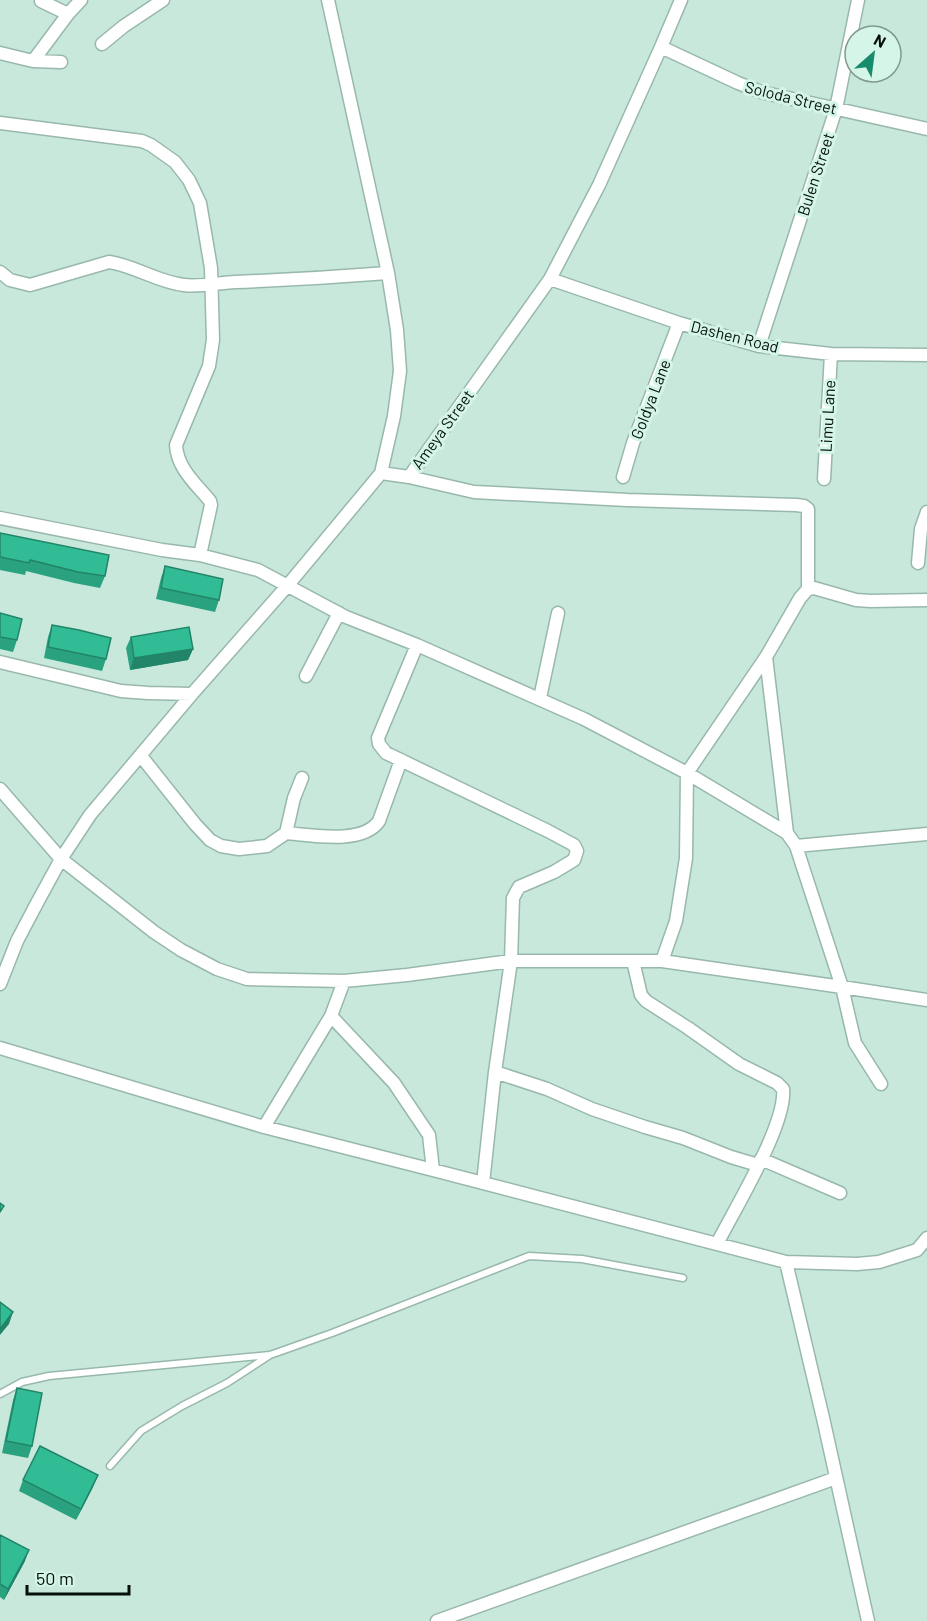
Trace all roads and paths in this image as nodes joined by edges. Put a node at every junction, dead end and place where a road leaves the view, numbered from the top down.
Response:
1 (81, 0) edge
2 (163, 0) edge
3 (328, 0) edge
4 (681, 0) edge
5 (858, 0) edge
6 (40, 1) edge
7 (68, 14) junction
8 (102, 44) dead end
9 (662, 47) junction
10 (0, 53) edge
11 (33, 61) junction
12 (61, 62) dead end
13 (836, 109) junction
14 (0, 123) edge
15 (927, 129) edge
16 (388, 273) junction
17 (550, 279) junction
18 (3, 280) edge
19 (212, 283) junction
20 (679, 323) junction
21 (759, 346) junction
22 (831, 354) junction
23 (927, 356) edge
24 (381, 473) junction
25 (409, 477) junction
26 (623, 477) dead end
27 (824, 479) dead end
28 (927, 512) edge
29 (0, 518) edge
30 (200, 555) junction
31 (918, 563) dead end
32 (288, 585) junction
33 (807, 589) junction
34 (927, 600) edge
35 (339, 613) junction
36 (558, 613) dead end
37 (417, 645) junction
38 (766, 657) junction
39 (0, 662) edge
40 (306, 676) dead end
41 (192, 694) junction
42 (540, 698) junction
43 (141, 756) junction
44 (401, 760) junction
45 (687, 773) junction
46 (302, 778) dead end
47 (0, 789) edge
48 (286, 833) junction
49 (787, 833) junction
50 (927, 834) edge
51 (796, 846) junction
52 (61, 859) junction
53 (511, 961) junction
54 (633, 961) junction
55 (662, 961) junction
56 (344, 981) junction
57 (0, 984) edge
58 (842, 987) junction
59 (927, 1000) edge
60 (331, 1016) junction
61 (0, 1048) edge
62 (495, 1072) junction
63 (881, 1084) dead end
64 (264, 1127) junction
65 (759, 1162) junction
66 (433, 1170) junction
67 (483, 1183) junction
68 (840, 1193) dead end
69 (927, 1238) edge
70 (717, 1244) junction
71 (786, 1262) junction
72 (684, 1278) dead end
73 (270, 1355) junction
74 (0, 1394) edge
75 (110, 1466) dead end
76 (836, 1478) junction
77 (437, 1621) edge
78 (868, 1621) edge

1 - 7 street
2 - 8 street
3 - 16 street
4 - 9 street, Ameya Street
5 - 13 street, Bulen Street
6 - 7 street
7 - 11 street
9 - 13 street, Soloda Street
9 - 17 street, Ameya Street
10 - 11 street
11 - 12 street
13 - 15 street, Soloda Street
13 - 21 street, Bulen Street
14 - 19 street
16 - 19 street
16 - 24 street
17 - 20 street, Dashen Road
17 - 25 street, Ameya Street
18 - 19 street
19 - 30 street
20 - 21 street, Dashen Road
20 - 26 street, Goldya Lane
21 - 22 street, Dashen Road
22 - 23 street, Dashen Road
22 - 27 street, Limu Lane
24 - 25 street, Ameya Street
24 - 32 street
25 - 33 street
28 - 31 street
29 - 30 street
30 - 32 street
32 - 35 street
32 - 41 street
33 - 34 street
33 - 38 street
35 - 37 street
35 - 40 street
36 - 42 street
37 - 42 street
37 - 44 street
38 - 45 street
38 - 49 street
39 - 41 street
41 - 43 street
42 - 45 street
43 - 48 street
43 - 52 street
44 - 48 street
44 - 53 street
45 - 49 street
45 - 55 street
46 - 48 street
47 - 52 street
49 - 51 street
50 - 51 street
51 - 58 street
52 - 56 street
52 - 57 street
53 - 54 street
53 - 56 street
53 - 62 street
54 - 55 street
54 - 65 street
55 - 58 street
56 - 60 street
58 - 59 street
58 - 63 street
60 - 64 street
60 - 66 street
61 - 64 street
62 - 65 street
62 - 67 street
64 - 66 street
65 - 68 street
65 - 70 street
66 - 67 street
67 - 70 street
69 - 71 street
70 - 71 street
71 - 76 street
72 - 73 lane
73 - 74 lane
73 - 75 lane
76 - 77 street
76 - 78 street

